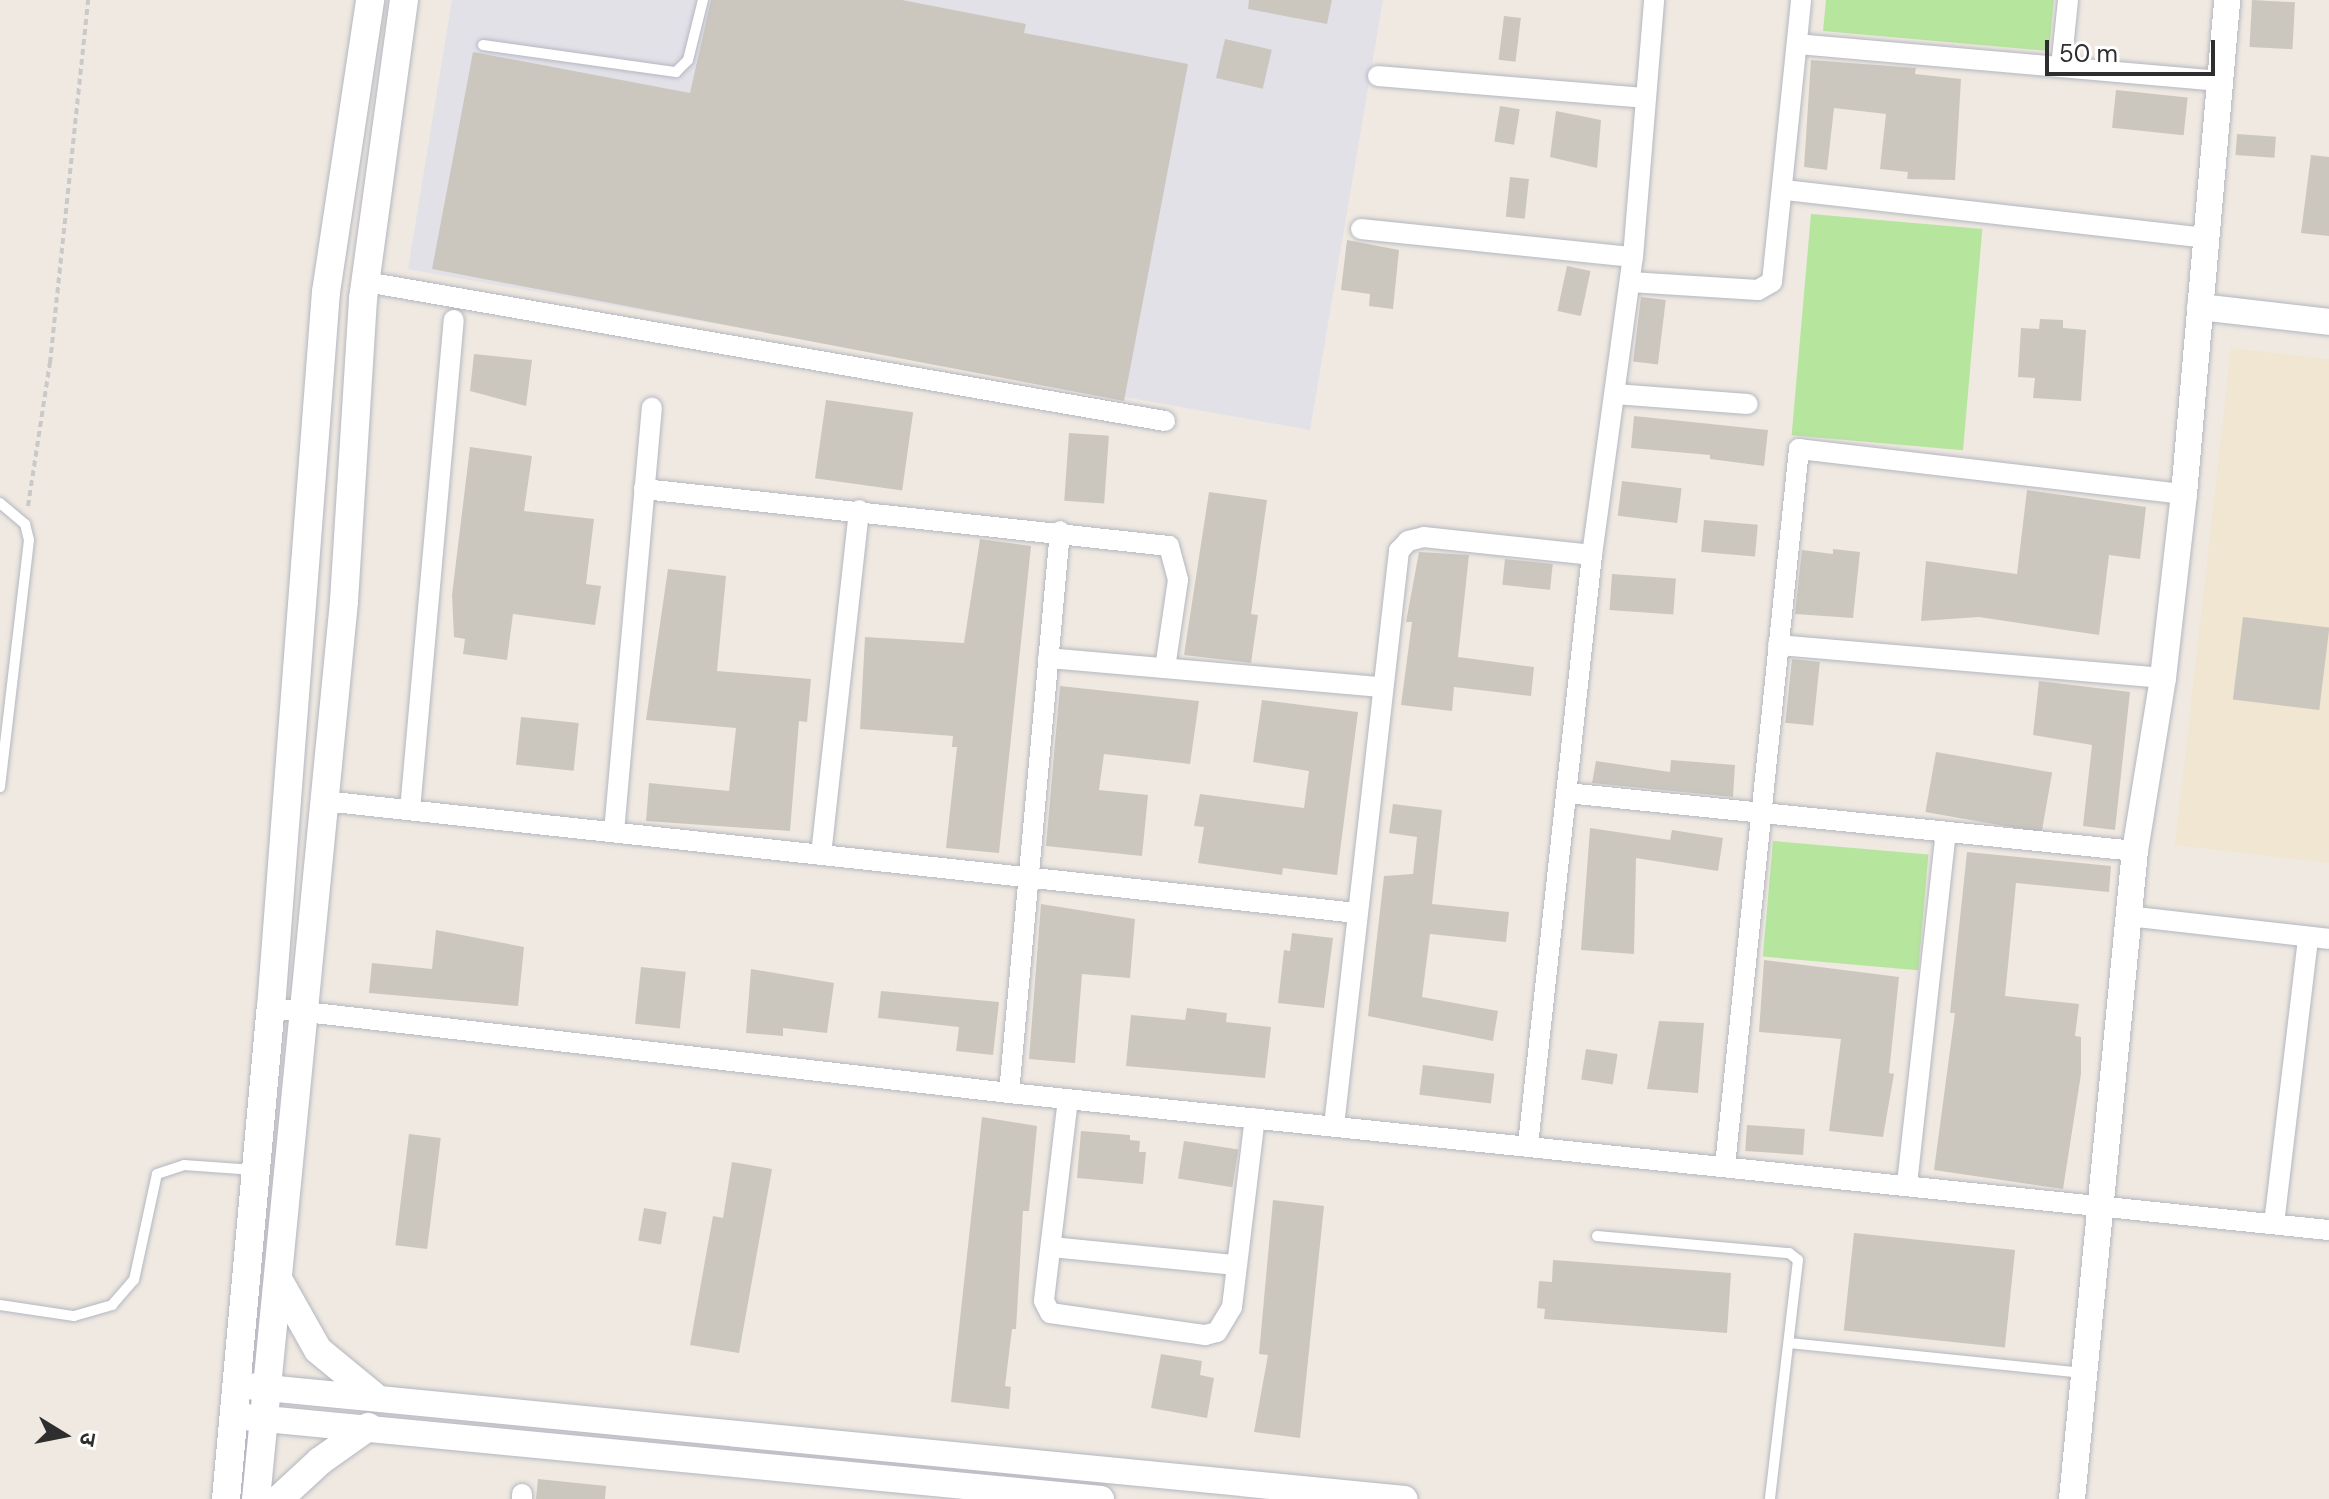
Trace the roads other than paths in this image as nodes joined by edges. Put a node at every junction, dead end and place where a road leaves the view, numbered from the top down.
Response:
1 (370, 0) edge
2 (404, 0) edge
3 (703, 0) edge
4 (1654, 0) edge
5 (1801, 0) edge
6 (2068, 0) edge
7 (2227, 0) edge
8 (1797, 44) junction
9 (483, 45) dead end
10 (2061, 67) junction
11 (1378, 76) dead end
12 (2218, 81) junction
13 (1643, 98) junction
14 (1785, 190) junction
15 (1361, 229) dead end
16 (2208, 238) junction
17 (1633, 257) junction
18 (366, 282) junction
19 (1630, 282) junction
20 (2200, 307) junction
21 (454, 320) dead end
22 (2329, 322) edge
23 (1615, 394) junction
24 (1748, 404) dead end
25 (652, 408) dead end
26 (1165, 421) dead end
27 (644, 489) junction
28 (2184, 494) junction
29 (0, 503) edge
30 (859, 510) junction
31 (1060, 531) junction
32 (1592, 555) junction
33 (1778, 645) junction
34 (1048, 658) junction
35 (1165, 668) junction
36 (2163, 678) junction
37 (1380, 687) junction
38 (0, 787) edge
39 (1567, 793) junction
40 (324, 801) junction
41 (410, 810) junction
42 (1763, 813) junction
43 (614, 832) junction
44 (1946, 832) junction
45 (2135, 851) junction
46 (821, 855) junction
47 (1028, 877) junction
48 (1356, 913) junction
49 (2128, 916) junction
50 (2319, 938) edge
51 (271, 1008) junction
52 (305, 1013) junction
53 (1009, 1093) junction
54 (1068, 1099) junction
55 (1255, 1118) junction
56 (1334, 1126) junction
57 (1528, 1145) junction
58 (1725, 1166) junction
59 (254, 1170) junction
60 (1907, 1184) junction
61 (2098, 1205) junction
62 (2274, 1224) junction
63 (2329, 1230) edge
64 (1597, 1236) dead end
65 (1051, 1247) junction
66 (1236, 1265) junction
67 (278, 1278) junction
68 (0, 1305) edge
69 (1789, 1343) junction
70 (2083, 1373) junction
71 (236, 1385) junction
72 (267, 1388) junction
73 (374, 1396) junction
74 (432, 1401) junction
75 (234, 1416) junction
76 (264, 1418) junction
77 (368, 1427) junction
78 (697, 1428) junction
79 (427, 1432) junction
80 (693, 1459) junction
81 (226, 1499) edge
82 (256, 1499) edge
83 (279, 1499) edge
84 (1101, 1499) edge
85 (1404, 1499) edge
86 (1770, 1499) edge
87 (2072, 1499) edge

1 - 51 main road
2 - 18 main road
3 - 9 lane
4 - 13 street
5 - 8 street
6 - 10 street
7 - 12 street
8 - 10 street
8 - 14 street
10 - 12 street
11 - 13 street
12 - 16 street
13 - 17 street
14 - 16 street
14 - 19 street
15 - 17 street
16 - 20 street
17 - 19 street
18 - 26 street
18 - 40 main road
19 - 23 street
20 - 22 street
20 - 28 street
21 - 41 street
23 - 24 street
23 - 32 street
25 - 27 street
27 - 30 street
27 - 43 street
28 - 33 street
28 - 36 street
29 - 38 lane
30 - 31 street
30 - 46 street
31 - 34 street
31 - 35 street
32 - 37 street
32 - 39 street
33 - 36 street
33 - 42 street
34 - 35 street
34 - 47 street
35 - 37 street
36 - 45 street
37 - 48 street
39 - 42 street
39 - 57 street
40 - 41 street
40 - 52 main road
41 - 43 street
42 - 44 street
42 - 58 street
43 - 46 street
44 - 45 street
44 - 60 street
45 - 49 street
46 - 47 street
47 - 48 street
47 - 53 street
48 - 56 street
49 - 50 street
49 - 61 street
50 - 62 street
51 - 52 street
51 - 59 main road
52 - 53 street
52 - 67 main road
53 - 54 street
54 - 55 street
54 - 65 street
55 - 56 street
55 - 66 street
56 - 57 street
57 - 58 street
58 - 60 street
59 - 68 lane
59 - 71 main road
60 - 61 street
61 - 62 street
61 - 70 street
62 - 63 street
64 - 69 lane
65 - 66 street
65 - 66 street
67 - 72 main road
67 - 73 main road
69 - 70 lane
69 - 86 lane
70 - 87 street
71 - 72 street
71 - 75 main road
72 - 73 street
72 - 76 main road
73 - 74 street
74 - 78 street
74 - 79 street
75 - 76 street
75 - 81 main road
76 - 77 street
76 - 82 main road
77 - 79 street
77 - 83 main road
78 - 80 street
78 - 85 street
79 - 80 street
80 - 84 street

